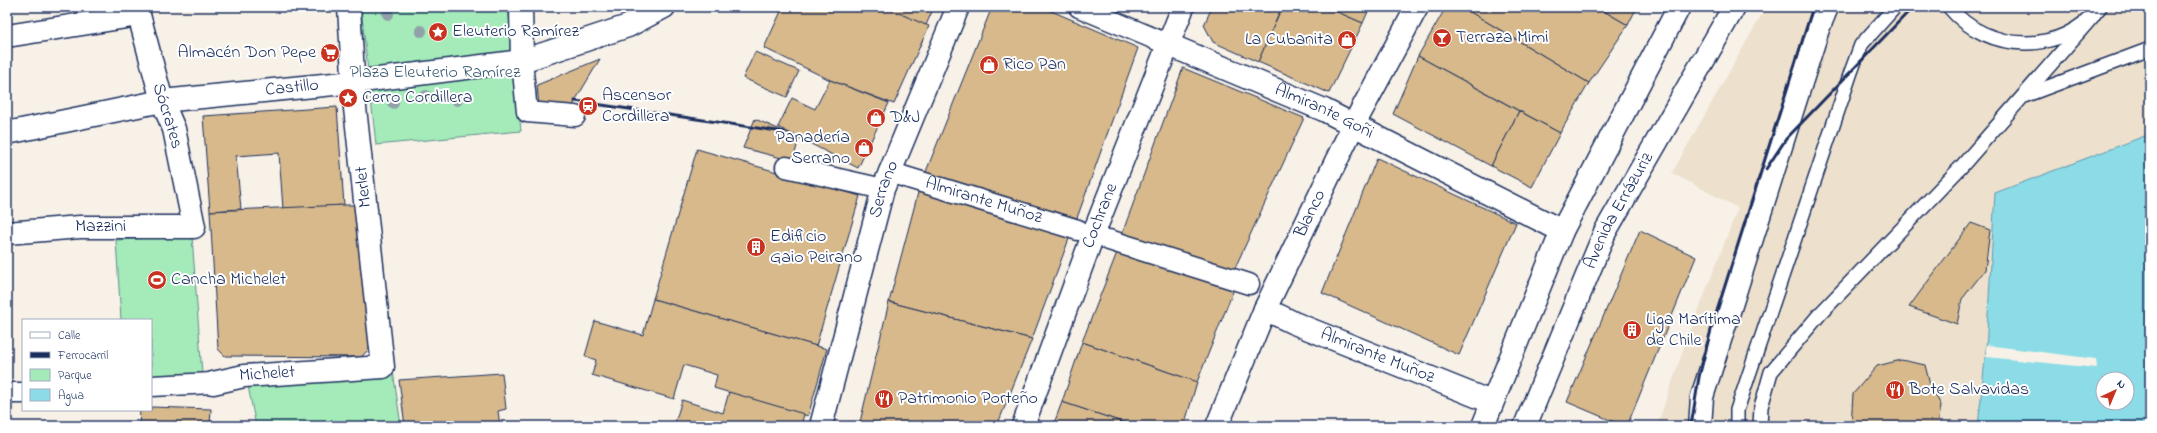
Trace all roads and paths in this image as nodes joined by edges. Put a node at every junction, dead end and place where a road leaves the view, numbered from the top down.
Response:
1 (349, 7) edge
2 (521, 7) edge
3 (664, 7) edge
4 (958, 7) edge
5 (1079, 7) edge
6 (1183, 7) edge
7 (1417, 7) edge
8 (1679, 7) edge
9 (1734, 7) edge
10 (1827, 7) edge
11 (1895, 7) edge
12 (1949, 7) edge
13 (136, 11) edge
14 (2096, 11) edge
15 (7, 36) edge
16 (1167, 44) junction
17 (2150, 49) edge
18 (522, 61) junction
19 (354, 82) junction
20 (2022, 97) junction
21 (162, 101) junction
22 (574, 116) dead end
23 (1354, 126) junction
24 (7, 133) edge
25 (786, 167) dead end
26 (886, 181) junction
27 (194, 227) joint
28 (1078, 230) dead end
29 (1562, 231) junction
30 (7, 233) edge
31 (1109, 240) dead end
32 (1250, 284) dead end
33 (1265, 309) junction
34 (383, 367) joint
35 (213, 383) joint
36 (152, 386) edge
37 (7, 393) edge
38 (22, 393) edge
39 (1491, 402) junction
40 (821, 426) edge
41 (1023, 426) edge
42 (1217, 426) edge
43 (1483, 426) edge
44 (1526, 426) edge
45 (1700, 426) edge
46 (1737, 426) edge
47 (1760, 426) edge

1 - 19 street, Merlet
2 - 18 street
3 - 18 street, Castillo
4 - 26 street, Serrano
5 - 16 street, Almirante Goñi
6 - 16 street, Cochrane
7 - 23 street, Blanco
8 - 29 street
9 - 44 street, Avenida Errázuriz
10 - 45 street
11 - 46 lane
12 - 14 lane
13 - 15 street
13 - 21 street, Sócrates
14 - 20 lane
16 - 23 street, Almirante Goñi
16 - 41 street, Cochrane
17 - 20 lane
18 - 19 street, Castillo
18 - 22 street
19 - 21 street, Castillo
19 - 34 street, Merlet
20 - 47 lane
21 - 24 street, Castillo
21 - 27 street, Sócrates
23 - 29 street, Almirante Goñi
23 - 33 street, Blanco
25 - 26 street, Almirante Muñoz
26 - 28 street, Almirante Muñoz
26 - 40 street, Serrano
27 - 30 street, Mazzini
29 - 39 street
31 - 32 street
33 - 39 street, Almirante Muñoz
33 - 42 street, Blanco
34 - 35 street, Michelet
35 - 36 street, Michelet
37 - 38 street
39 - 43 street

